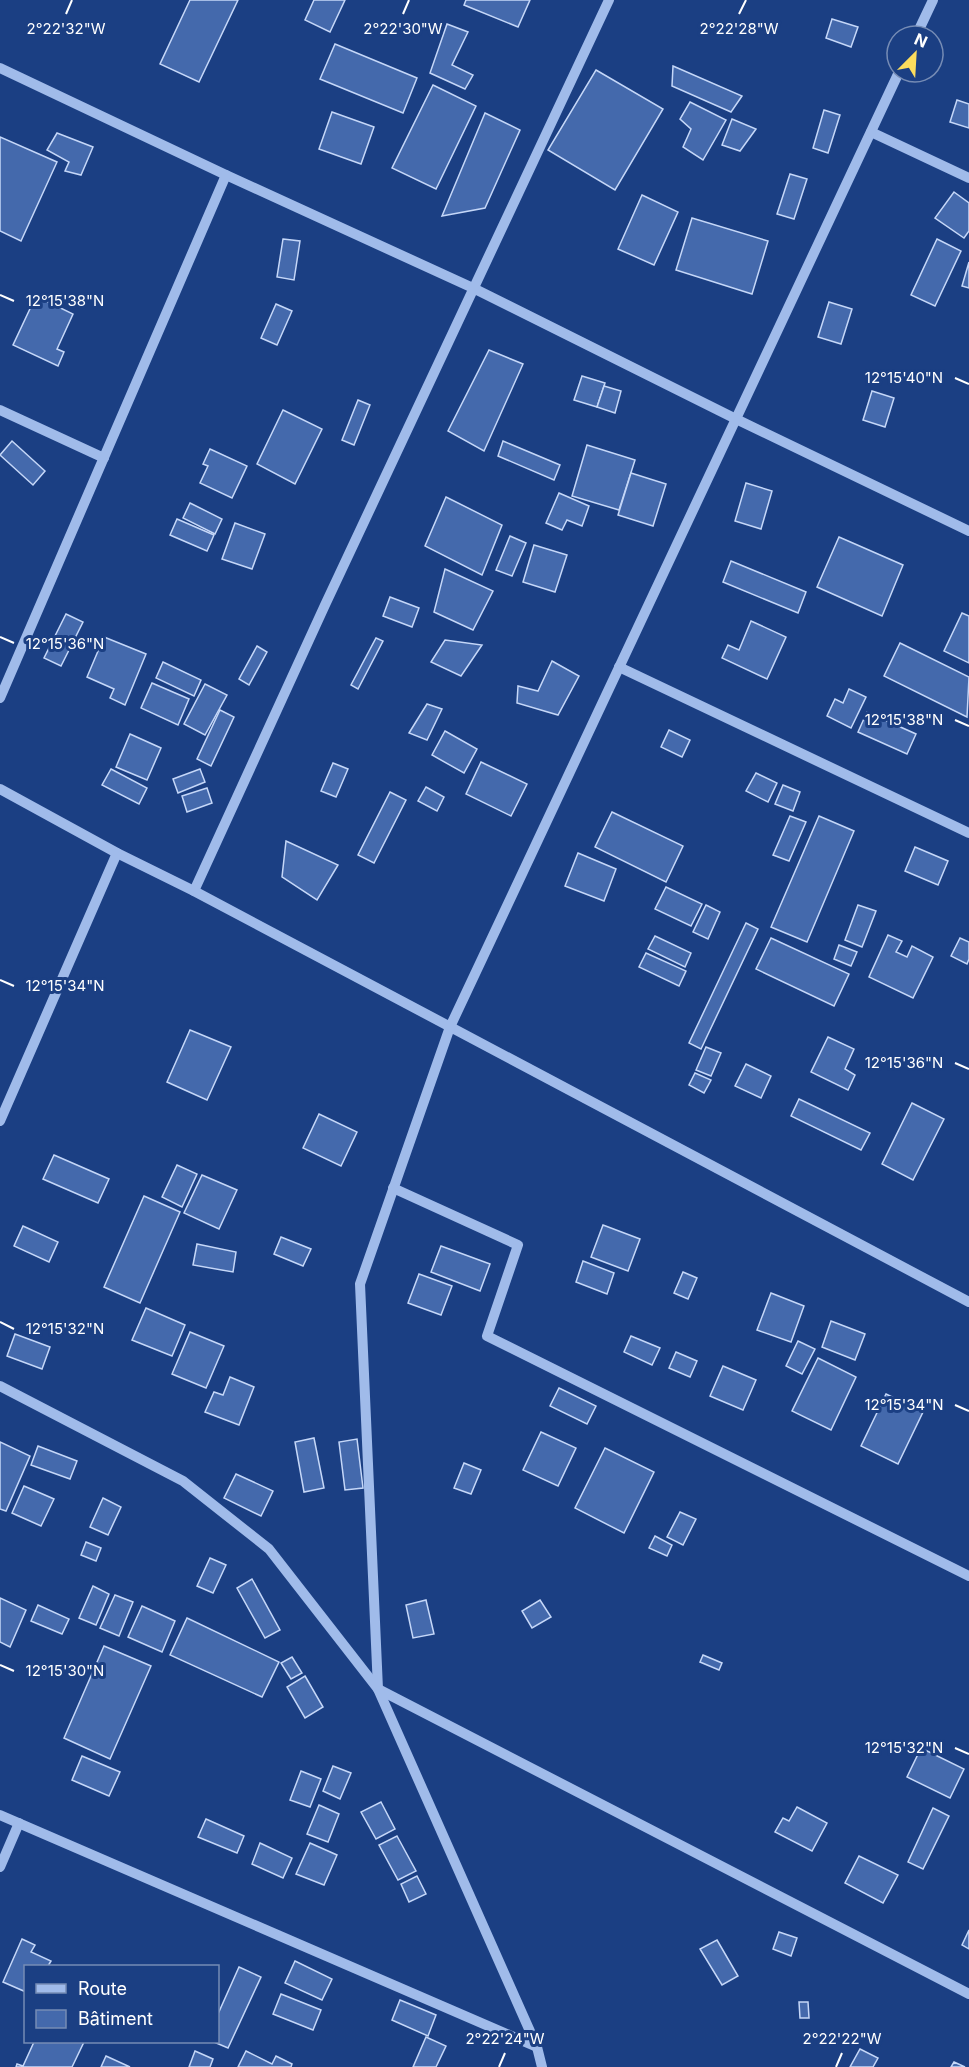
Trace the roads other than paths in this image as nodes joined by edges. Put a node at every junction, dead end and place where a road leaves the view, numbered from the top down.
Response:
1 (609, 0) edge
2 (933, 0) edge
3 (922, 24) edge
4 (0, 68) edge
5 (893, 84) edge
6 (871, 132) junction
7 (226, 175) junction
8 (969, 178) edge
9 (473, 288) junction
10 (0, 410) edge
11 (736, 419) junction
12 (104, 459) junction
13 (969, 531) edge
14 (619, 667) junction
15 (0, 698) edge
16 (0, 789) edge
17 (969, 832) edge
18 (117, 853) junction
19 (194, 891) junction
20 (450, 1028) junction
21 (0, 1121) edge
22 (393, 1188) junction
23 (969, 1302) edge
24 (0, 1386) edge
25 (969, 1576) edge
26 (378, 1689) junction
27 (0, 1815) edge
28 (19, 1823) junction
29 (0, 1867) edge
30 (969, 1994) edge
31 (537, 2047) junction
32 (542, 2067) edge

1 - 9 street
2 - 3 street
4 - 7 street
5 - 6 street
6 - 8 street
6 - 11 street
7 - 9 street
7 - 12 street
9 - 11 street
9 - 19 street
10 - 12 street
11 - 13 street
11 - 14 street
12 - 15 street
14 - 17 street
14 - 20 street
16 - 18 street
18 - 19 street
18 - 21 street
19 - 20 street
20 - 22 street
20 - 23 street
22 - 25 street
22 - 26 street
24 - 26 street
26 - 30 street
26 - 31 street
27 - 28 street
28 - 29 street
28 - 31 street
31 - 32 street

